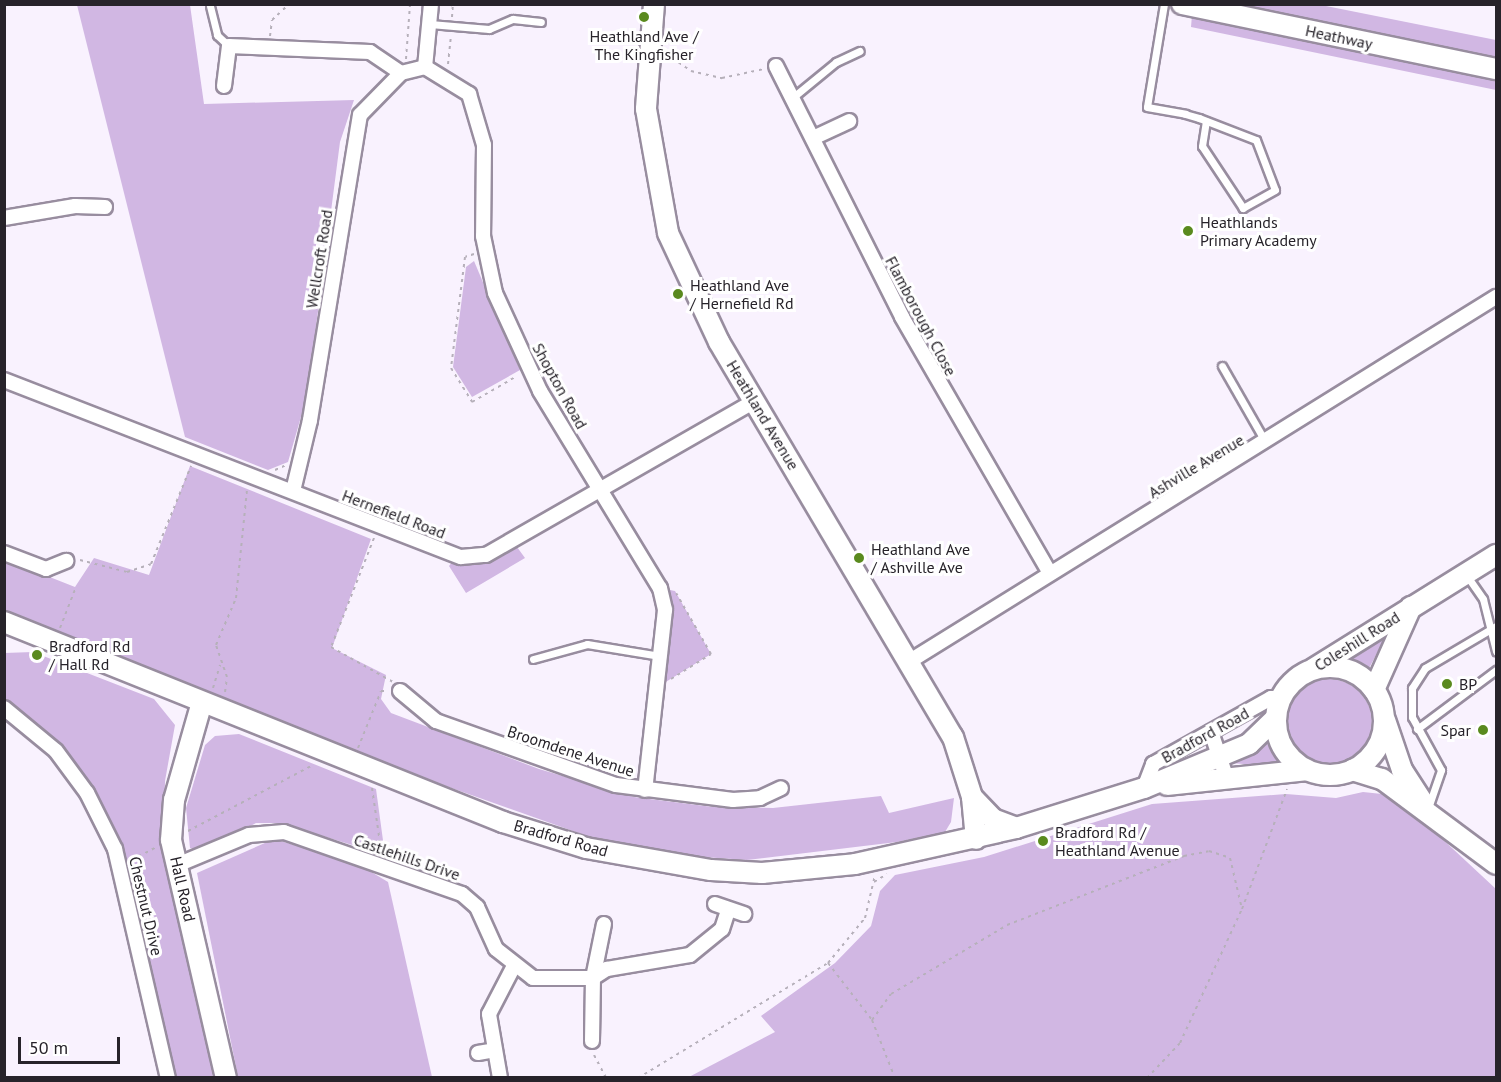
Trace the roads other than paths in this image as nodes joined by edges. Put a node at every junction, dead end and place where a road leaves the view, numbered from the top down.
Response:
1 (431, 4) edge
2 (654, 4) edge
3 (1164, 4) edge
4 (1182, 4) edge
5 (210, 6) dead end
6 (541, 22) dead end
7 (430, 24) junction
8 (229, 46) junction
9 (860, 51) dead end
10 (776, 66) road end
11 (425, 67) junction
12 (1497, 69) edge
13 (401, 73) junction
14 (224, 86) dead end
15 (792, 98) junction
16 (849, 121) dead end
17 (1206, 121) junction
18 (813, 138) junction
19 (105, 207) dead end
20 (4, 218) edge
21 (1497, 297) edge
22 (1222, 366) dead end
23 (4, 380) edge
24 (755, 401) junction
25 (1266, 443) junction
26 (293, 491) junction
27 (603, 492) junction
28 (4, 552) edge
29 (1497, 555) edge
30 (66, 561) road end
31 (1050, 573) junction
32 (1466, 574) junction
33 (1411, 607) junction
34 (4, 622) edge
35 (1493, 626) edge
36 (1497, 651) edge
37 (660, 656) junction
38 (532, 658) dead end
39 (910, 661) junction
40 (1497, 670) edge
41 (1303, 675) junction
42 (1374, 690) junction
43 (400, 691) road end
44 (1281, 698) junction
45 (202, 702) junction
46 (4, 708) edge
47 (1276, 718) junction
48 (1384, 718) junction
49 (1416, 729) junction
50 (1211, 732) junction
51 (1183, 748) junction
52 (1217, 755) junction
53 (1190, 767) junction
54 (1352, 770) junction
55 (1298, 771) junction
56 (1226, 776) junction
57 (781, 788) dead end
58 (1144, 788) junction
59 (645, 790) junction
60 (972, 796) junction
61 (1428, 810) junction
62 (1016, 828) junction
63 (976, 839) junction
64 (1497, 864) edge
65 (177, 865) junction
66 (715, 904) dead end
67 (728, 910) junction
68 (744, 914) dead end
69 (604, 924) dead end
70 (514, 966) junction
71 (593, 978) junction
72 (592, 1041) road end
73 (495, 1050) junction
74 (478, 1053) dead end
75 (168, 1077) edge
76 (226, 1077) edge
77 (500, 1077) edge

1 - 7 street
2 - 24 main road, Heathland Avenue
3 - 17 lane
4 - 12 main road, Heathway
5 - 8 lane
6 - 7 lane
7 - 11 street
8 - 13 street
8 - 14 street
9 - 15 lane
10 - 15 street, Flamborough Close
11 - 13 street
11 - 27 street, Shopton Road
13 - 26 street, Wellcroft Road
15 - 18 street, Flamborough Close
16 - 18 street
17 - 17 lane
18 - 31 street, Flamborough Close
19 - 20 street
21 - 25 street, Ashville Avenue
22 - 25 lane
23 - 26 street, Hernefield Road
24 - 27 street, Hernefield Road
24 - 39 main road, Heathland Avenue
25 - 31 street, Ashville Avenue
26 - 27 street, Hernefield Road
27 - 37 street, Shopton Road
28 - 30 street
29 - 32 main road, Coleshill Road
31 - 39 street, Ashville Avenue
32 - 33 main road, Coleshill Road
32 - 35 lane
33 - 41 main road, Coleshill Road
33 - 42 main road, Coleshill Road
34 - 45 main road, Bradford Road
35 - 36 lane
35 - 49 lane
37 - 38 lane
37 - 59 street, Shopton Road
39 - 60 main road, Heathland Avenue
40 - 49 lane
41 - 42 main road
41 - 44 main road
42 - 48 main road
43 - 59 street, Broomdene Avenue
44 - 47 main road
44 - 50 street, Bradford Road
45 - 63 main road, Bradford Road
45 - 65 main road, Hall Road
46 - 75 street, Chestnut Drive
47 - 52 main road, Bradford Road
47 - 55 main road
48 - 54 main road
48 - 61 main road
49 - 61 lane
50 - 51 street, Bradford Road
50 - 52 street
51 - 53 lane
51 - 58 street, Bradford Road
52 - 53 main road, Bradford Road
52 - 56 street
53 - 58 main road, Bradford Road
54 - 55 main road
54 - 61 main road
55 - 56 main road, Bradford Road
56 - 58 main road, Bradford Road
57 - 59 street, Broomdene Avenue
58 - 62 main road, Bradford Road
60 - 62 main road, Heathland Avenue
60 - 63 main road, Heathland Avenue
61 - 64 main road
62 - 63 main road, Bradford Road
65 - 70 street, Castlehills Drive
65 - 76 main road, Hall Road
66 - 67 street
67 - 68 street
67 - 71 street, Castlehills Drive
69 - 71 street
70 - 71 street, Castlehills Drive
70 - 73 street
71 - 72 street
73 - 74 street
73 - 77 street

